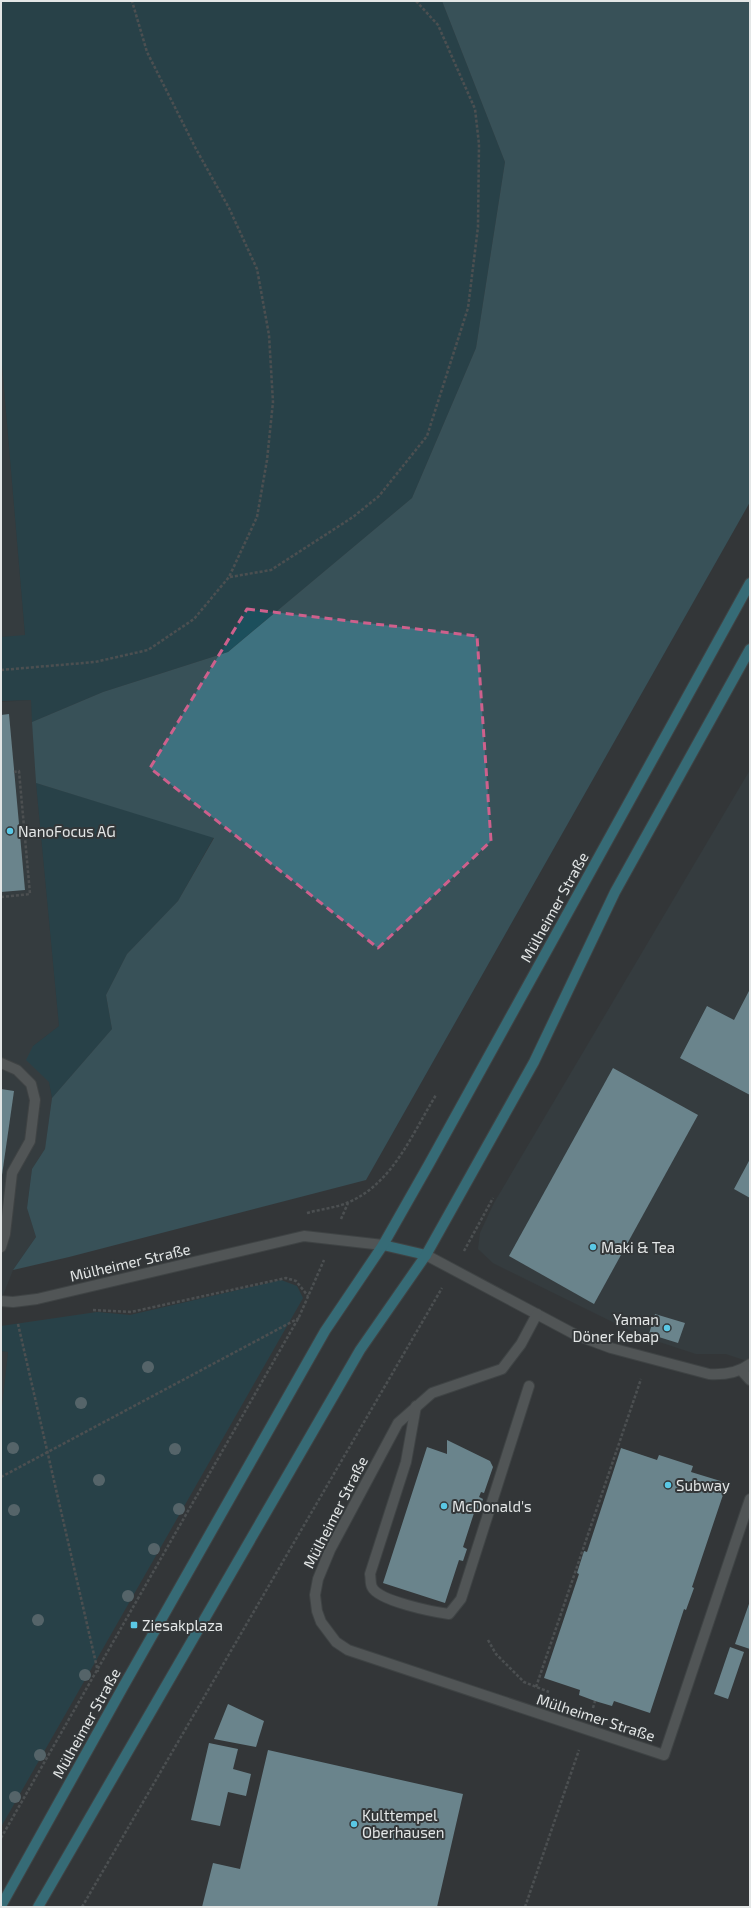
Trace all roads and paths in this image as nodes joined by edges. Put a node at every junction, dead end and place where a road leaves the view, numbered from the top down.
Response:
1 (132, 1) edge
2 (416, 1) edge
3 (229, 577) junction
4 (750, 583) edge
5 (750, 649) edge
6 (1, 670) edge
7 (14, 772) dead end
8 (1, 897) edge
9 (1, 1063) edge
10 (436, 1095) dead end
11 (493, 1198) dead end
12 (333, 1240) junction
13 (383, 1245) junction
14 (1, 1247) edge
15 (426, 1255) junction
16 (453, 1270) junction
17 (308, 1296) junction
18 (1, 1302) edge
19 (13, 1302) junction
20 (92, 1310) dead end
21 (537, 1314) junction
22 (299, 1317) junction
23 (648, 1358) junction
24 (750, 1364) edge
25 (741, 1370) junction
26 (750, 1380) edge
27 (529, 1386) dead end
28 (416, 1406) junction
29 (47, 1451) junction
30 (1, 1477) edge
31 (750, 1499) edge
32 (488, 1640) dead end
33 (98, 1672) junction
34 (536, 1687) junction
35 (550, 1692) dead end
36 (595, 1701) dead end
37 (586, 1704) dead end
38 (593, 1707) junction
39 (586, 1728) junction
40 (1, 1833) edge
41 (1, 1838) edge
42 (1, 1906) edge
43 (38, 1907) edge
44 (82, 1907) edge
45 (525, 1907) edge

1 - 3 path
2 - 3 path
3 - 6 path
4 - 13 main road, Mülheimer Straße
5 - 15 main road
7 - 8 path
9 - 14 street
10 - 12 path
11 - 16 path
12 - 13 street, Mülheimer Straße
12 - 17 path
12 - 19 street, Mülheimer Straße
13 - 15 main road, Mülheimer Straße
13 - 42 main road, Mülheimer Straße
15 - 16 street, Mülheimer Straße
15 - 43 main road
16 - 21 street, Mülheimer Straße
16 - 44 path
17 - 20 path
17 - 22 path
18 - 19 street, Mülheimer Straße
19 - 29 path
21 - 23 street, Mülheimer Straße
21 - 28 street, Mülheimer Straße
22 - 29 path
22 - 33 path
23 - 25 street, Mülheimer Straße
23 - 34 path
24 - 25 street, Mülheimer Straße
25 - 26 street
27 - 28 street
28 - 39 street, Mülheimer Straße
29 - 30 path
29 - 33 path
31 - 39 street, Mülheimer Straße
32 - 34 path
33 - 41 path
34 - 35 path
36 - 38 path
37 - 38 path
38 - 39 path
39 - 45 path
40 - 41 path

